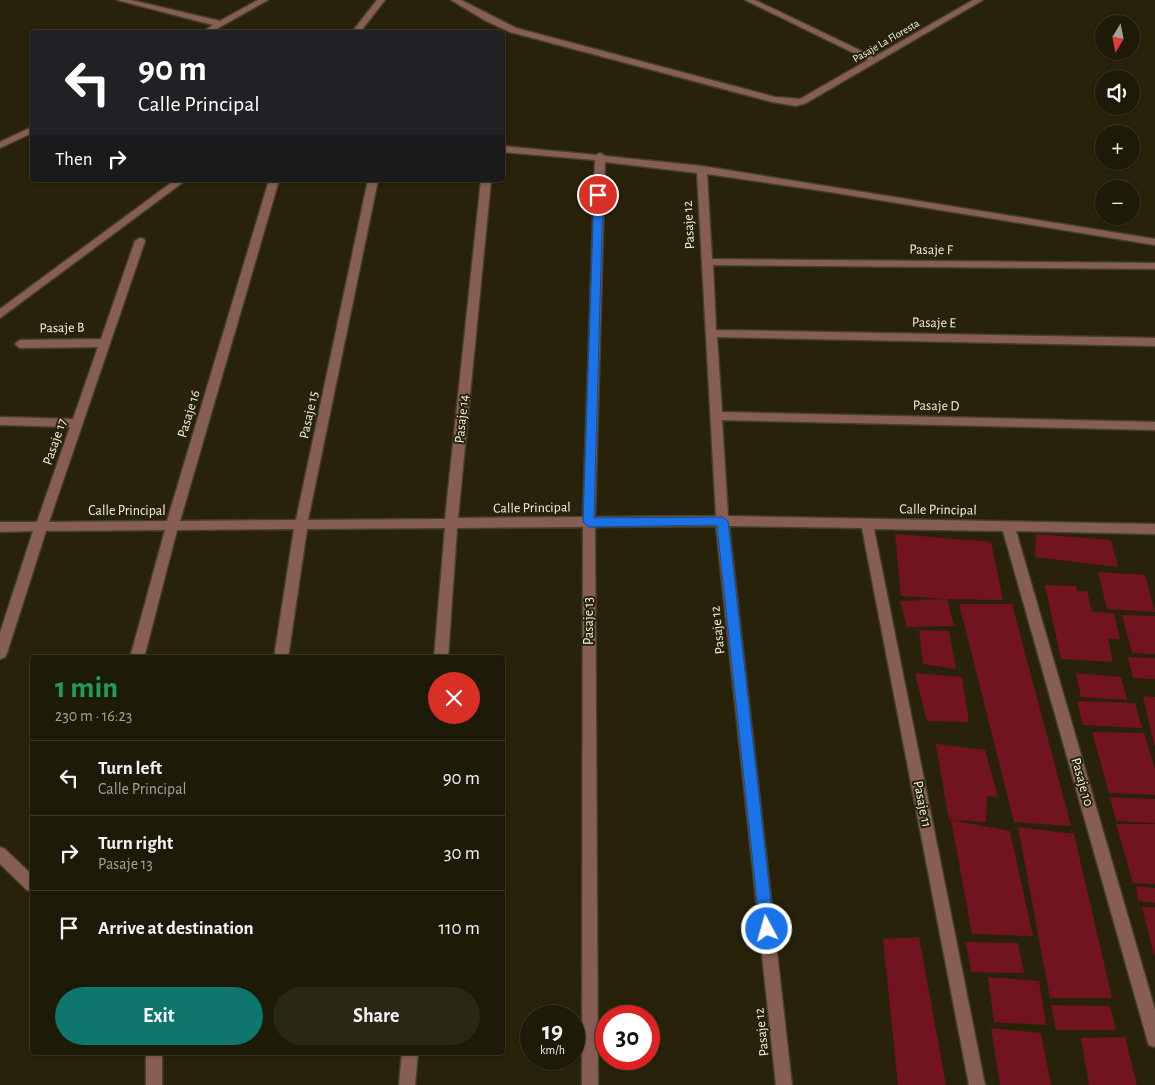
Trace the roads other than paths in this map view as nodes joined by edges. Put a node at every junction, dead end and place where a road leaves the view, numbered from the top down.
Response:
1 (121, 0) edge
2 (264, 0) edge
3 (381, 0) edge
4 (454, 0) edge
5 (749, 0) edge
6 (979, 0) edge
7 (221, 24) junction
8 (210, 30) edge
9 (358, 30) edge
10 (874, 60) junction
11 (30, 131) edge
12 (0, 145) edge
13 (505, 149) edge
14 (600, 156) junction
15 (702, 169) junction
16 (178, 182) edge
17 (273, 182) edge
18 (373, 182) edge
19 (486, 182) edge
20 (140, 241) dead end
21 (1155, 242) edge
22 (707, 262) junction
23 (1155, 266) edge
24 (0, 314) edge
25 (712, 333) junction
26 (105, 342) junction
27 (1155, 342) edge
28 (20, 344) dead end
29 (716, 416) junction
30 (0, 421) edge
31 (77, 423) junction
32 (1155, 426) edge
33 (722, 521) junction
34 (589, 522) junction
35 (452, 524) junction
36 (867, 524) junction
37 (301, 525) junction
38 (172, 526) junction
39 (1008, 526) junction
40 (0, 527) edge
41 (41, 527) junction
42 (1154, 532) edge
43 (0, 653) edge
44 (138, 655) edge
45 (281, 655) edge
46 (441, 655) edge
47 (0, 854) edge
48 (30, 883) edge
49 (1155, 1038) edge
50 (154, 1055) edge
51 (410, 1055) edge
52 (154, 1085) edge
53 (407, 1085) edge
54 (590, 1085) edge
55 (784, 1085) edge
56 (977, 1085) edge

1 - 7 street
2 - 7 street
3 - 9 street
4 - 10 street, Pasaje La Floresta
5 - 10 street
6 - 10 street, Pasaje La Floresta
7 - 8 street
11 - 12 street
13 - 14 street
14 - 15 street
14 - 34 street, Pasaje 13
15 - 21 street
15 - 22 street, Pasaje 12
16 - 24 street
17 - 38 street, Pasaje 16
18 - 37 street, Pasaje 15
19 - 35 street, Pasaje 14
20 - 26 street, Pasaje 17
22 - 23 street, Pasaje F
22 - 25 street, Pasaje 12
25 - 27 street, Pasaje E
25 - 29 street, Pasaje 12
26 - 28 street, Pasaje B
26 - 31 street, Pasaje 17
29 - 32 street, Pasaje D
29 - 33 street, Pasaje 12
30 - 31 street
31 - 41 street, Pasaje 17
33 - 34 street, Calle Principal
33 - 36 street, Calle Principal
33 - 55 street, Pasaje 12
34 - 35 street, Calle Principal
34 - 54 street, Pasaje 13
35 - 37 street, Calle Principal
35 - 46 street, Pasaje 14
36 - 39 street, Calle Principal
36 - 56 street, Pasaje 11
37 - 38 street, Calle Principal
37 - 45 street, Pasaje 15
38 - 41 street, Calle Principal
38 - 44 street, Pasaje 16
39 - 42 street, Calle Principal
39 - 49 street, Pasaje 10
40 - 41 street, Calle Principal
41 - 43 street, Pasaje 17
47 - 48 street
50 - 52 street
51 - 53 street

